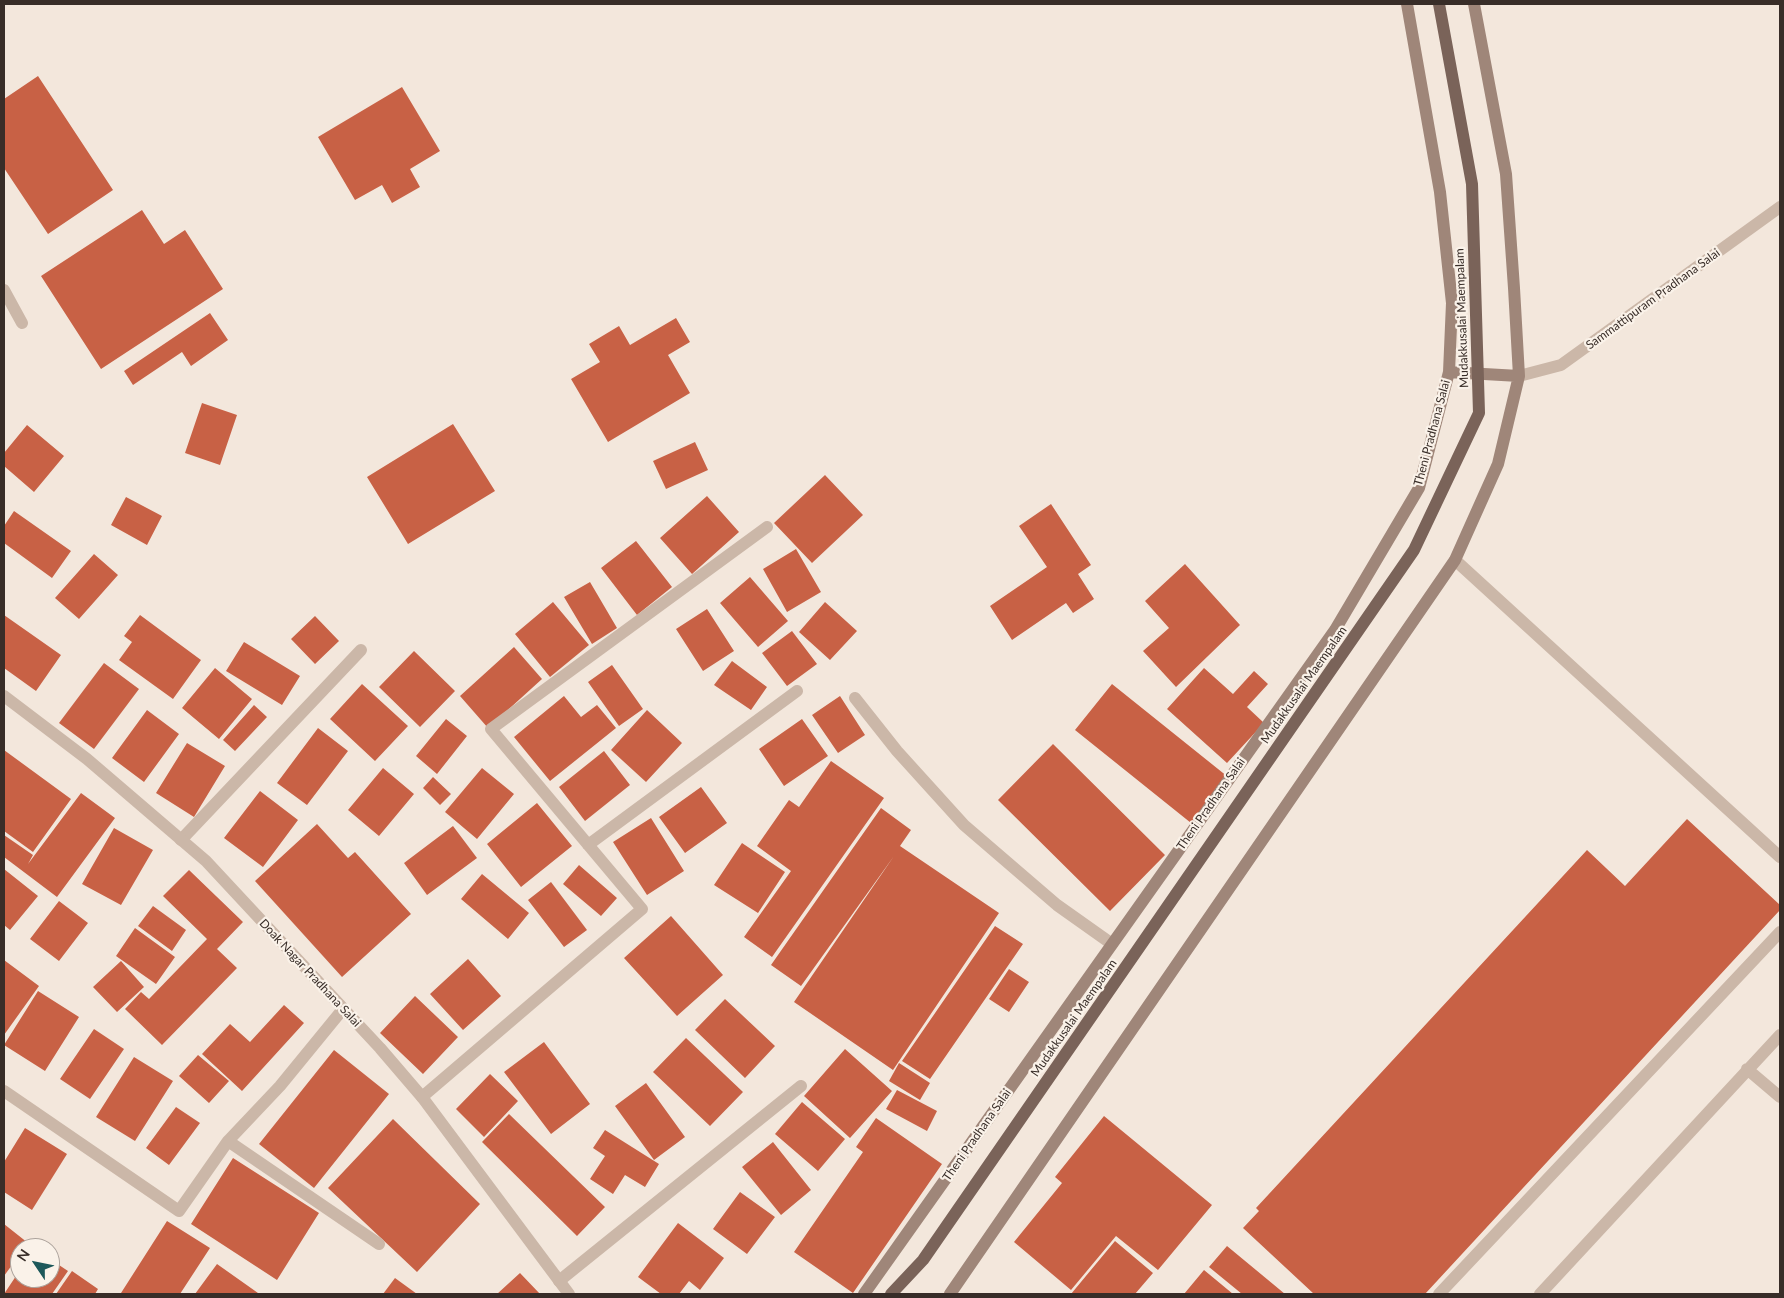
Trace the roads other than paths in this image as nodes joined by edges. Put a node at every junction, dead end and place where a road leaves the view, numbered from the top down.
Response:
1 (1407, 4) edge
2 (1439, 4) edge
3 (1474, 4) edge
4 (1780, 207) edge
5 (4, 290) edge
6 (22, 323) dead end
7 (1449, 372) junction
8 (1519, 376) junction
9 (767, 527) dead end
10 (1455, 560) junction
11 (361, 650) dead end
12 (797, 691) dead end
13 (4, 696) edge
14 (855, 698) dead end
15 (181, 840) junction
16 (588, 845) junction
17 (1780, 857) edge
18 (1780, 932) edge
19 (1112, 944) junction
20 (343, 1009) junction
21 (1780, 1035) edge
22 (1747, 1069) junction
23 (801, 1086) dead end
24 (4, 1091) edge
25 (1780, 1097) edge
26 (422, 1098) junction
27 (228, 1141) junction
28 (379, 1244) dead end
29 (559, 1281) junction
30 (569, 1294) edge
31 (864, 1294) edge
32 (891, 1294) edge
33 (950, 1294) edge
34 (1439, 1294) edge
35 (1540, 1294) edge

1 - 7 main road, Theni Pradhana Salai
2 - 32 main road, Mudakkusalai Maempalam, bridge
3 - 8 main road
4 - 8 street, Sammattipuram Pradhana Salai
5 - 6 street
7 - 8 main road
7 - 19 main road, Theni Pradhana Salai
8 - 10 main road
9 - 16 street
10 - 17 street
10 - 33 main road
11 - 15 street
12 - 16 street
13 - 15 street, Doak Nagar Pradhana Salai
14 - 19 street
15 - 20 street, Doak Nagar Pradhana Salai
16 - 26 street
18 - 34 street
19 - 31 main road, Theni Pradhana Salai
20 - 26 street, Doak Nagar Pradhana Salai
20 - 27 street
21 - 22 street
22 - 25 street
22 - 35 street
23 - 29 street
24 - 27 street
26 - 29 street, Doak Nagar Pradhana Salai
27 - 28 street
29 - 30 street, Doak Nagar Pradhana Salai

